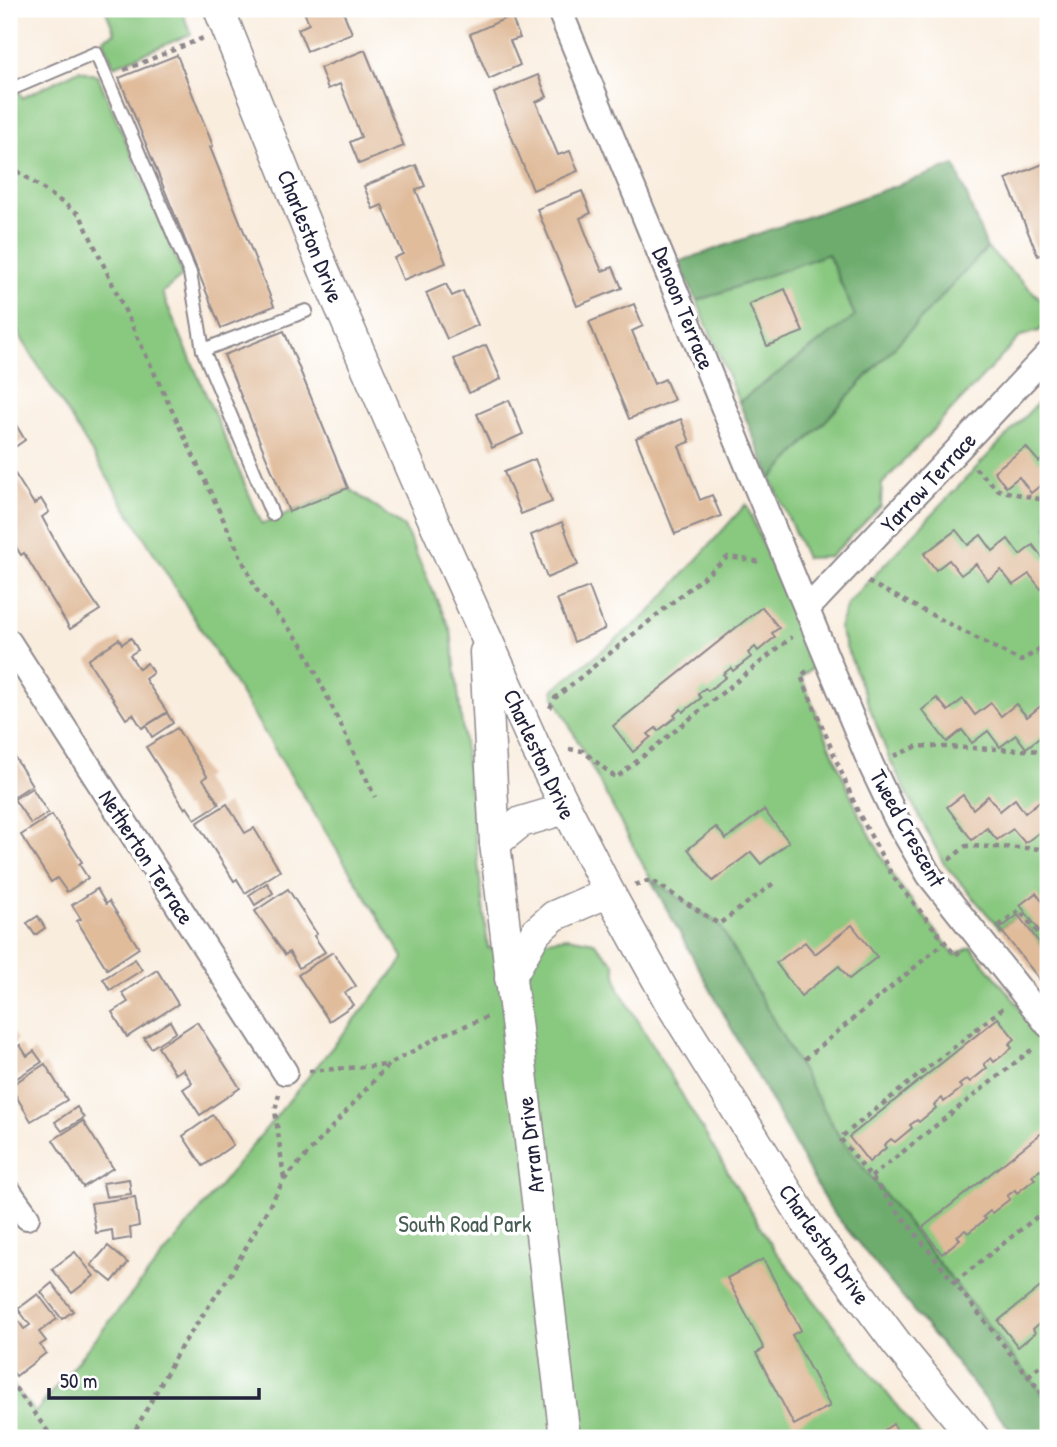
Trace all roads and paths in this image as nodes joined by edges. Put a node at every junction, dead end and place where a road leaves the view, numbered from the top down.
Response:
1 (559, 9) edge
2 (223, 18) edge
3 (107, 77) junction
4 (9, 90) edge
5 (9, 165) edge
6 (306, 311) dead end
7 (203, 350) junction
8 (1048, 354) edge
9 (957, 450) junction
10 (1048, 501) edge
11 (272, 514) dead end
12 (789, 567) junction
13 (845, 570) junction
14 (807, 608) junction
15 (484, 633) junction
16 (9, 642) edge
17 (1048, 642) edge
18 (1038, 650) junction
19 (1048, 662) edge
20 (534, 744) junction
21 (918, 746) dead end
22 (1048, 751) edge
23 (375, 797) dead end
24 (565, 809) junction
25 (495, 843) junction
26 (966, 846) dead end
27 (1048, 849) edge
28 (774, 883) dead end
29 (609, 892) junction
30 (1019, 910) dead end
31 (1048, 940) edge
32 (945, 942) dead end
33 (510, 978) junction
34 (1023, 992) junction
35 (498, 1012) dead end
36 (1047, 1032) edge
37 (805, 1059) dead end
38 (388, 1065) junction
39 (285, 1072) joint
40 (275, 1110) dead end
41 (871, 1177) junction
42 (284, 1180) junction
43 (9, 1192) edge
44 (1048, 1208) edge
45 (27, 1217) dead end
46 (955, 1282) junction
47 (1048, 1359) edge
48 (1028, 1376) junction
49 (9, 1380) edge
50 (1048, 1401) edge
51 (53, 1438) edge
52 (131, 1438) edge
53 (565, 1438) edge
54 (974, 1438) edge

1 - 12 street, Denoon Terrace
2 - 3 path
2 - 15 street, Charleston Drive
3 - 4 lane
3 - 7 lane
5 - 23 path
6 - 7 lane
7 - 11 lane
8 - 9 street, Yarrow Terrace
9 - 10 path
9 - 13 street, Yarrow Terrace
12 - 14 street, Denoon Terrace
12 - 20 path
13 - 14 street, Yarrow Terrace
13 - 18 path
14 - 20 path
14 - 34 street, Tweed Crescent
15 - 20 street, Charleston Drive
15 - 25 street, Arran Drive
16 - 39 street, Netherton Terrace
17 - 18 path
18 - 19 path
20 - 24 street, Charleston Drive
21 - 22 path
24 - 25 street
24 - 29 street, Charleston Drive
25 - 33 street, Arran Drive
26 - 27 path
28 - 29 path
29 - 33 street
29 - 54 street, Charleston Drive
30 - 31 path
32 - 37 path
33 - 53 street, Arran Drive
34 - 36 street, Tweed Crescent
34 - 41 path
35 - 38 path
36 - 41 path
38 - 39 path
38 - 42 path
40 - 42 path
41 - 46 path
42 - 52 path
43 - 45 street
44 - 46 path
46 - 48 path
47 - 48 path
48 - 50 path
49 - 51 path

